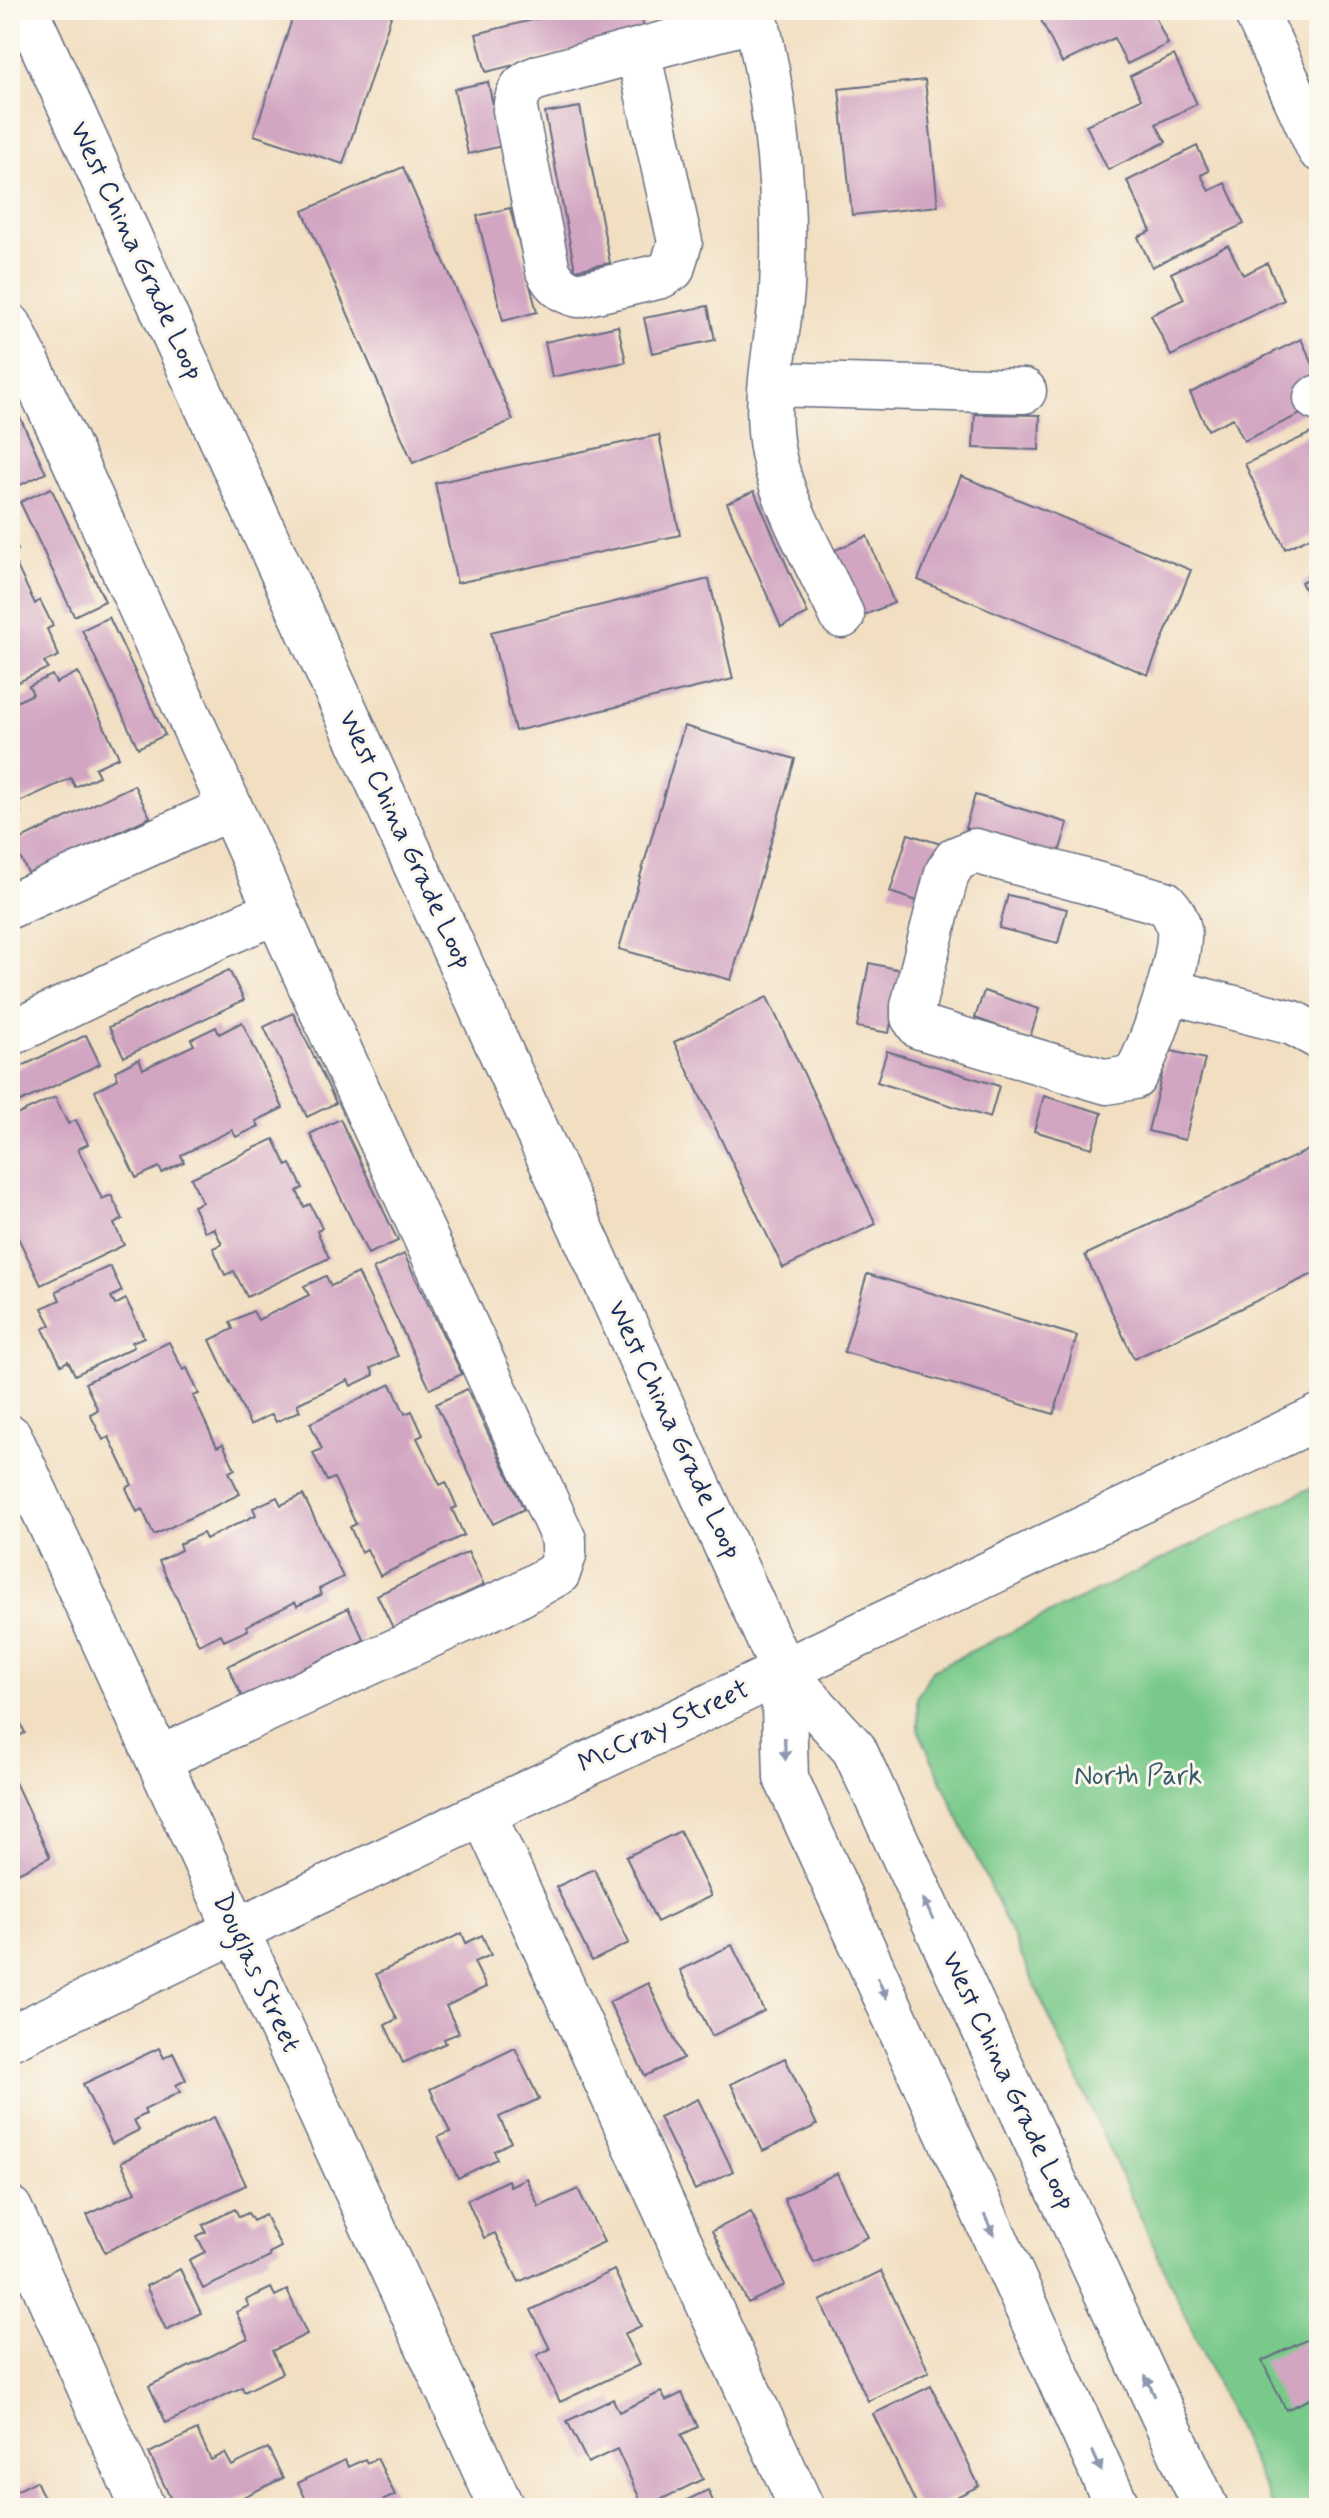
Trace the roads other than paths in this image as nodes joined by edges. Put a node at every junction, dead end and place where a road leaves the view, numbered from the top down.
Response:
1 (26, 10) edge
2 (1255, 10) edge
3 (755, 15) edge
4 (638, 51) junction
5 (1319, 149) edge
6 (10, 326) edge
7 (771, 384) junction
8 (1024, 391) dead end
9 (842, 616) dead end
10 (230, 808) junction
11 (10, 906) edge
12 (277, 911) junction
13 (1168, 991) junction
14 (10, 1034) edge
15 (1319, 1037) edge
16 (1319, 1417) edge
17 (10, 1439) edge
18 (783, 1671) junction
19 (158, 1759) junction
20 (483, 1813) junction
21 (237, 1930) junction
22 (10, 2038) edge
23 (10, 2209) edge
24 (143, 2508) edge
25 (502, 2508) edge
26 (802, 2508) edge
27 (1118, 2508) edge
28 (1206, 2508) edge

1 - 18 main road, West China Grade Loop
2 - 5 main road
3 - 4 main road
3 - 7 main road
4 - 4 main road
6 - 10 main road
7 - 8 main road
7 - 9 main road
10 - 11 main road
10 - 12 main road
12 - 14 main road
12 - 19 main road
13 - 13 main road
13 - 15 main road
16 - 18 main road, McCray Street
17 - 19 main road, Douglas Street
18 - 20 main road, McCray Street
18 -> 27 main road, West China Grade Loop
28 -> 18 main road, West China Grade Loop
19 - 21 main road, Douglas Street
20 - 21 main road, McCray Street
20 - 26 main road
21 - 22 main road, McCray Street
21 - 25 main road, Douglas Street
23 - 24 main road

